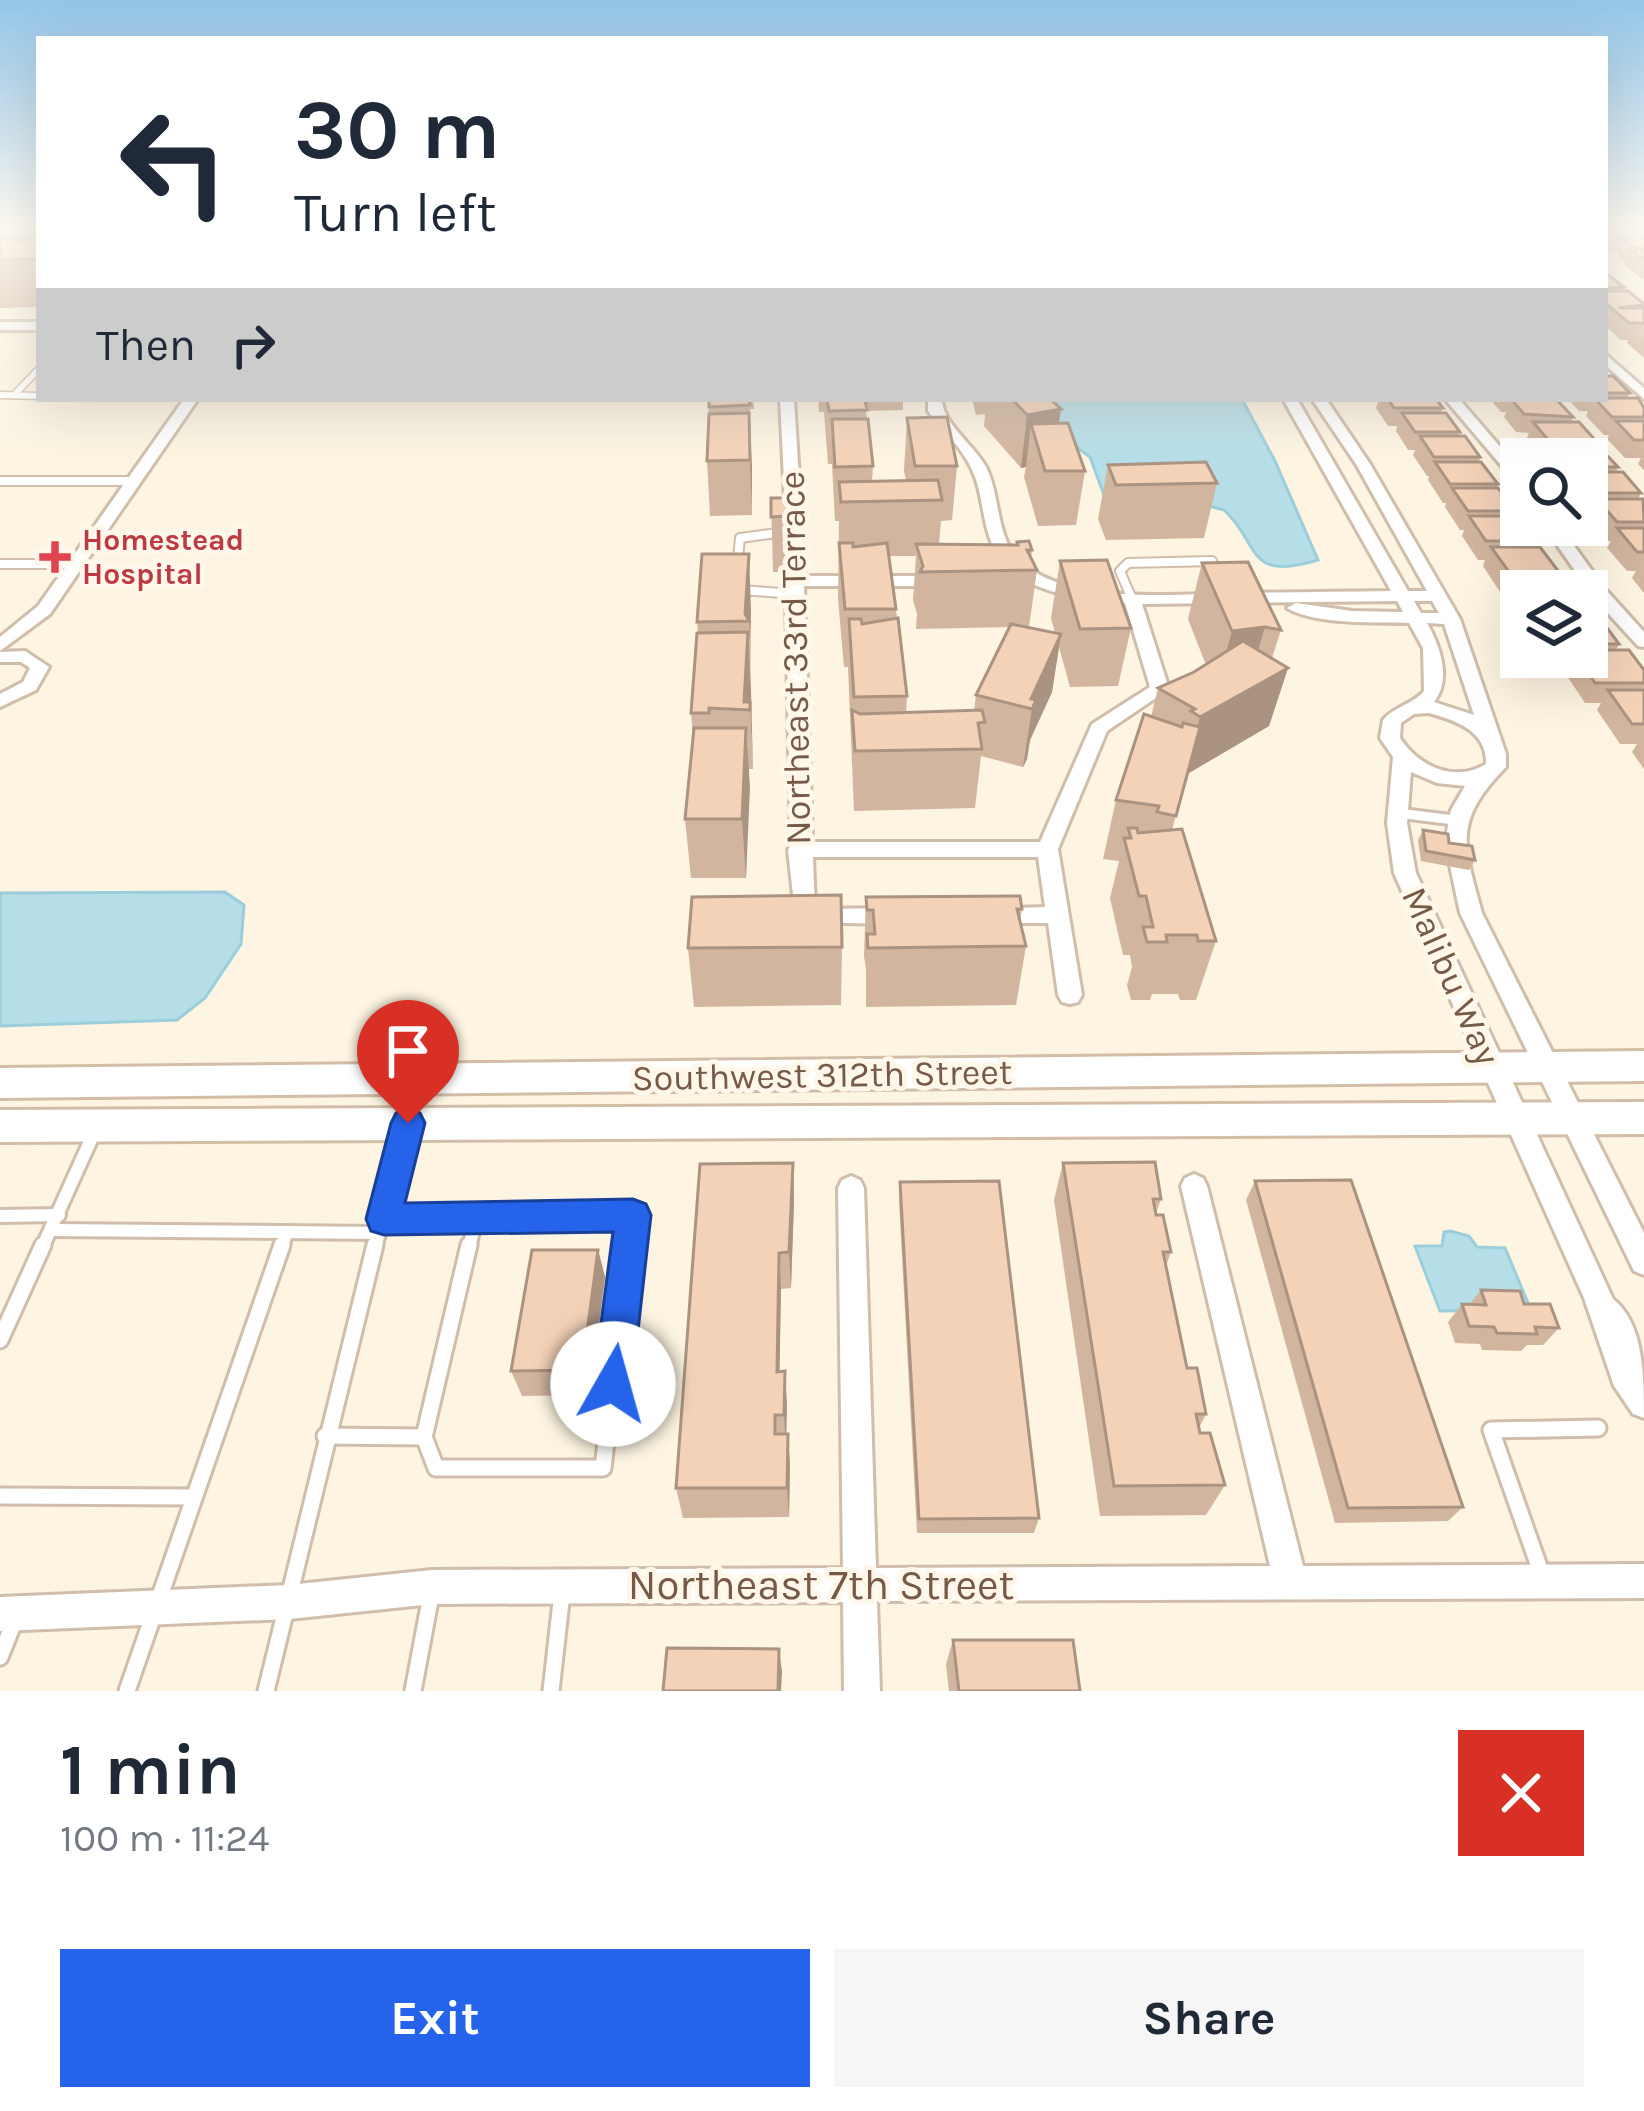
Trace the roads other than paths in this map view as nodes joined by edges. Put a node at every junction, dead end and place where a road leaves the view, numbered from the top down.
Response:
1 (0, 326) edge
2 (36, 326) edge
3 (1608, 361) edge
4 (36, 372) edge
5 (1625, 377) junction
6 (1608, 378) edge
7 (0, 395) edge
8 (14, 395) junction
9 (1644, 395) edge
10 (36, 396) edge
11 (189, 402) edge
12 (788, 402) edge
13 (935, 402) edge
14 (1292, 402) edge
15 (1320, 402) edge
16 (1455, 402) edge
17 (1500, 455) edge
18 (0, 481) edge
19 (133, 481) junction
20 (794, 532) junction
21 (1566, 546) edge
22 (1212, 561) edge
23 (0, 563) edge
24 (1104, 563) edge
25 (1128, 563) junction
26 (77, 564) junction
27 (969, 578) edge
28 (795, 588) junction
29 (1403, 596) junction
30 (1438, 596) junction
31 (1261, 598) junction
32 (1132, 599) junction
33 (44, 610) junction
34 (1416, 618) junction
35 (1451, 619) junction
36 (1644, 642) edge
37 (0, 646) edge
38 (0, 657) edge
39 (35, 659) junction
40 (21, 692) junction
41 (0, 701) edge
42 (1420, 708) junction
43 (0, 714) edge
44 (1490, 736) junction
45 (1403, 757) junction
46 (1484, 777) junction
47 (1398, 813) junction
48 (1454, 820) junction
49 (1047, 849) junction
50 (800, 850) junction
51 (965, 915) edge
52 (1057, 915) junction
53 (919, 916) edge
54 (1070, 995) dead end
55 (1548, 1066) junction
56 (1644, 1066) edge
57 (1492, 1067) junction
58 (819, 1075) junction
59 (0, 1083) edge
60 (1574, 1118) junction
61 (1644, 1118) edge
62 (1515, 1120) junction
63 (408, 1123) junction
64 (98, 1124) junction
65 (0, 1126) edge
66 (1195, 1186) dead end
67 (851, 1188) dead end
68 (59, 1215) junction
69 (0, 1216) edge
70 (476, 1218) junction
71 (382, 1226) junction
72 (51, 1230) junction
73 (287, 1232) junction
74 (1644, 1262) edge
75 (1598, 1298) junction
76 (0, 1340) edge
77 (1644, 1372) edge
78 (1644, 1403) edge
79 (1598, 1428) dead end
80 (325, 1436) junction
81 (424, 1437) junction
82 (0, 1496) edge
83 (194, 1497) junction
84 (1544, 1581) junction
85 (1644, 1581) edge
86 (1291, 1583) junction
87 (860, 1585) junction
88 (563, 1586) junction
89 (432, 1587) junction
90 (289, 1602) junction
91 (155, 1607) junction
92 (9, 1613) edge
93 (0, 1657) edge
94 (128, 1691) edge
95 (266, 1691) edge
96 (413, 1691) edge
97 (551, 1691) edge
98 (862, 1691) edge

1 - 2 street
3 - 5 street
4 - 8 lane
5 - 6 street
5 - 9 street
7 - 8 lane
8 - 10 lane
11 - 19 street
12 - 20 street, Northeast 33rd Terrace
13 - 32 street
14 - 29 street, Malibu Way
15 - 30 street
16 - 17 street
18 - 19 lane
19 - 26 street
20 - 28 street, Northeast 33rd Terrace
20 - 28 lane
21 - 36 street
22 - 25 lane
23 - 26 lane
24 - 25 lane
25 - 32 lane
26 - 33 street
27 - 28 street
28 - 50 street, Northeast 33rd Terrace
29 - 30 street
29 - 31 street
29 - 34 street, Malibu Way
30 - 35 street
31 - 32 street
31 - 34 street
32 - 49 street
33 - 37 street
33 - 39 street
34 - 35 street
34 - 42 street, Malibu Way
35 - 44 street
38 - 39 street
39 - 40 street
40 - 41 street
40 - 43 street
42 - 44 street
42 - 45 street, Malibu Way
44 - 46 street
45 - 46 street
45 - 47 street, Malibu Way
46 - 48 street
47 - 48 lane
47 - 57 street, Malibu Way
48 - 55 street, Malibu Way
49 - 50 street
49 - 52 street
50 - 53 street, Northeast 33rd Terrace
51 - 52 street
52 - 54 street
55 - 56 main road, Southwest 312th Street
55 - 57 main road, Southwest 312th Street
55 - 60 street, Malibu Way
57 - 58 main road, Southwest 312th Street
57 - 62 street, Malibu Way
58 - 59 main road, Southwest 312th Street
58 - 63 main road
60 - 61 main road, Southwest 312th Street
60 - 62 main road, Southwest 312th Street
60 - 74 street, Malibu Way
62 - 63 main road, Southwest 312th Street
62 - 75 street, Malibu Way
63 - 64 main road, Southwest 312th Street
63 - 71 lane
64 - 65 main road, Southwest 312th Street
64 - 68 lane
66 - 86 street
67 - 87 street
68 - 69 lane
68 - 72 lane
70 - 71 lane
70 - 81 lane
70 - 81 lane
71 - 73 lane
71 - 80 lane
72 - 73 lane
72 - 76 lane
73 - 83 lane
75 - 77 street
75 - 78 street
79 - 84 lane
80 - 81 lane
80 - 90 lane
82 - 83 lane
83 - 91 lane
84 - 85 street, Northeast 7th Street
84 - 86 street, Northeast 7th Street
86 - 87 street, Northeast 7th Street
87 - 88 street, Northeast 7th Street
87 - 98 street
88 - 89 street, Northeast 7th Street
88 - 97 lane
89 - 90 street, Northeast 7th Street
89 - 96 lane
90 - 91 street, Northeast 7th Street
90 - 95 lane
91 - 92 street, Northeast 7th Street
91 - 94 lane
92 - 93 lane

